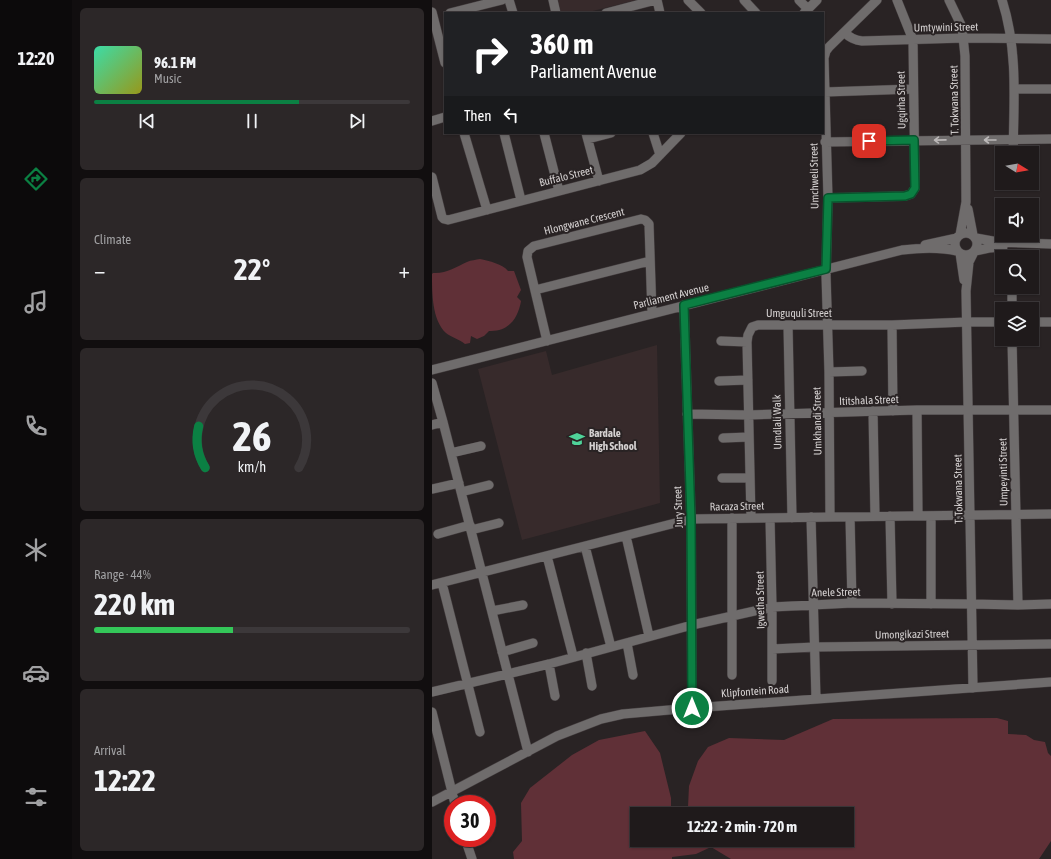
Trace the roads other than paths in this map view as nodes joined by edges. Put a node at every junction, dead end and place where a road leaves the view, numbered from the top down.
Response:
1 (502, 0) edge
2 (509, 0) edge
3 (553, 0) edge
4 (656, 0) edge
5 (688, 0) edge
6 (744, 0) edge
7 (799, 0) edge
8 (817, 0) edge
9 (877, 0) edge
10 (897, 0) edge
11 (950, 0) edge
12 (1002, 0) edge
13 (471, 7) edge
14 (806, 11) edge
15 (454, 12) edge
16 (513, 12) edge
17 (556, 12) edge
18 (610, 12) edge
19 (660, 12) edge
20 (700, 12) edge
21 (755, 12) edge
22 (444, 14) edge
23 (432, 16) edge
24 (844, 33) junction
25 (964, 38) junction
26 (1012, 39) junction
27 (1051, 39) edge
28 (913, 40) junction
29 (444, 59) edge
30 (1014, 89) junction
31 (1051, 89) edge
32 (913, 90) junction
33 (824, 92) junction
34 (444, 117) edge
35 (432, 121) edge
36 (464, 134) edge
37 (504, 134) edge
38 (544, 134) edge
39 (603, 134) edge
40 (653, 134) edge
41 (680, 134) edge
42 (587, 136) edge
43 (967, 139) junction
44 (1051, 139) edge
45 (914, 140) junction
46 (1013, 140) junction
47 (825, 142) junction
48 (1013, 146) edge
49 (660, 155) junction
50 (432, 177) edge
51 (599, 181) junction
52 (559, 191) junction
53 (828, 198) junction
54 (521, 200) junction
55 (966, 202) junction
56 (487, 210) junction
57 (958, 236) junction
58 (974, 236) junction
59 (1024, 243) junction
60 (1051, 244) edge
61 (916, 248) junction
62 (958, 252) junction
63 (974, 252) junction
64 (650, 261) junction
65 (826, 269) junction
66 (535, 290) junction
67 (966, 291) junction
68 (684, 305) junction
69 (652, 314) junction
70 (967, 322) junction
71 (995, 322) edge
72 (1039, 322) edge
73 (1051, 322) edge
74 (788, 325) junction
75 (827, 325) junction
76 (892, 325) junction
77 (547, 341) junction
78 (721, 341) dead end
79 (747, 342) junction
80 (1012, 346) edge
81 (432, 370) edge
82 (862, 371) dead end
83 (829, 372) junction
84 (748, 380) junction
85 (719, 382) dead end
86 (432, 383) edge
87 (917, 410) junction
88 (1051, 410) edge
89 (893, 411) junction
90 (968, 411) junction
91 (1014, 411) junction
92 (873, 412) junction
93 (829, 413) junction
94 (687, 414) junction
95 (789, 414) junction
96 (748, 415) junction
97 (444, 422) junction
98 (432, 425) edge
99 (749, 437) junction
100 (723, 438) dead end
101 (481, 446) dead end
102 (451, 453) junction
103 (722, 478) dead end
104 (749, 478) junction
105 (489, 485) dead end
106 (460, 487) junction
107 (432, 489) edge
108 (1051, 514) edge
109 (970, 515) junction
110 (1015, 515) junction
111 (875, 516) junction
112 (890, 516) junction
113 (918, 516) junction
114 (931, 516) junction
115 (811, 517) junction
116 (830, 517) junction
117 (850, 517) junction
118 (732, 518) junction
119 (751, 518) junction
120 (770, 518) junction
121 (792, 518) junction
122 (691, 519) junction
123 (499, 523) dead end
124 (470, 527) junction
125 (438, 534) dead end
126 (626, 536) junction
127 (585, 546) junction
128 (547, 556) junction
129 (482, 572) junction
130 (442, 583) junction
131 (432, 585) edge
132 (852, 603) junction
133 (892, 604) junction
134 (930, 604) junction
135 (971, 604) junction
136 (1051, 604) edge
137 (523, 605) dead end
138 (813, 605) junction
139 (1018, 605) junction
140 (772, 607) junction
141 (492, 611) junction
142 (732, 616) junction
143 (692, 625) junction
144 (649, 636) junction
145 (627, 643) junction
146 (533, 644) dead end
147 (1051, 644) edge
148 (972, 645) junction
149 (611, 647) junction
150 (815, 647) junction
151 (772, 649) junction
152 (502, 652) junction
153 (586, 654) junction
154 (573, 656) junction
155 (549, 664) junction
156 (508, 673) junction
157 (633, 675) dead end
158 (732, 675) dead end
159 (772, 681) dead end
160 (1051, 682) edge
161 (468, 683) junction
162 (592, 686) dead end
163 (973, 688) junction
164 (432, 692) edge
165 (555, 696) dead end
166 (816, 699) junction
167 (692, 708) junction
168 (432, 712) edge
169 (480, 732) dead end
170 (528, 752) junction
171 (451, 792) junction
172 (452, 795) edge
173 (432, 802) edge
174 (468, 847) edge
175 (472, 859) edge

1 - 13 street
2 - 16 street
3 - 17 street
4 - 18 street
4 - 19 street
5 - 20 street
6 - 21 street
7 - 14 street
8 - 14 street
9 - 24 street, Umchweli Street
10 - 28 street
11 - 25 street, T. Tokwana Street
12 - 26 street
13 - 15 street
22 - 23 street
23 - 29 street
24 - 28 street, Umtywini Street
24 - 33 street, Umchweli Street
25 - 26 street, Umtywini Street
25 - 28 street, Umtywini Street
25 - 43 street, T. Tokwana Street
26 - 27 street, Umtywini Street
26 - 30 street
28 - 32 street, Ugqirha Street
30 - 31 street
30 - 46 street
32 - 33 street
32 - 45 street, Ugqirha Street
33 - 47 street, Umchweli Street
34 - 35 street
36 - 56 street
37 - 54 street
38 - 52 street
39 - 42 street
40 - 49 street
41 - 49 street, Buffalo Street
42 - 51 street
43 -> 45 street
46 -> 43 street
43 - 55 street, T. Tokwana Street
44 - 46 street
45 - 47 street
45 - 53 street, Ugqirha Street
46 - 48 street
47 - 53 street, Umchweli Street
49 - 51 street, Buffalo Street
50 - 56 street, Buffalo Street
51 - 52 street, Buffalo Street
52 - 54 street, Buffalo Street
53 - 65 street, Umchweli Street
54 - 56 street, Buffalo Street
55 - 57 street, T. Tokwana Street
55 - 58 street, T. Tokwana Street
57 - 58 street
57 - 61 street, Parliament Avenue
57 - 62 street
58 - 59 street
58 - 63 street
59 - 60 street
59 - 63 street
61 - 62 street, Parliament Avenue
61 - 65 street, Parliament Avenue
62 - 63 street
62 - 67 street, T. Tokwana Street
63 - 67 street, T. Tokwana Street
64 - 66 street
64 - 66 street, Hlongwane Crescent
64 - 69 street, Hlongwane Crescent
65 - 68 street, Parliament Avenue
65 - 75 street, Umchweli Street
66 - 77 street, Hlongwane Crescent
67 - 70 street, T. Tokwana Street
68 - 69 street, Parliament Avenue
68 - 94 street, Jury Street
69 - 77 street, Parliament Avenue
70 - 71 street, Umguquli Street
70 - 76 street, Umguquli Street
70 - 90 street, T. Tokwana Street
72 - 73 street
74 - 75 street, Umguquli Street
74 - 79 street, Umguquli Street
74 - 95 street, Umdlali Walk
75 - 76 street, Umguquli Street
75 - 83 street, Umkhandi Street
76 - 89 street
77 - 81 street, Parliament Avenue
78 - 79 street
79 - 84 street, Umguquli Street
80 - 91 street, Umpeyinti Street
82 - 83 street
83 - 93 street, Umkhandi Street
84 - 85 street
84 - 96 street, Umguquli Street
86 - 97 street
87 - 89 street, Ititshala Street
87 - 90 street, Ititshala Street
87 - 113 street
88 - 91 street, Ititshala Street
89 - 92 street, Ititshala Street
90 - 91 street, Ititshala Street
90 - 109 street, T. Tokwana Street
91 - 110 street, Umpeyinti Street
92 - 93 street, Ititshala Street
92 - 111 street
93 - 95 street, Ititshala Street
93 - 116 street, Umkhandi Street
94 - 96 street, Ititshala Street
94 - 122 street, Jury Street
95 - 96 street, Ititshala Street
95 - 121 street, Umdlali Walk
96 - 99 street, Umguquli Street
97 - 98 street
97 - 102 street
99 - 100 street
99 - 104 street, Umguquli Street
101 - 102 street
102 - 106 street
103 - 104 street
104 - 119 street, Umguquli Street
105 - 106 street
106 - 107 street
106 - 124 street
108 - 110 street, Racaza Street
109 - 110 street, Racaza Street
109 - 114 street, Racaza Street
109 - 135 street, T. Tokwana Street
110 - 139 street, Umpeyinti Street
111 - 112 street, Racaza Street
111 - 117 street, Racaza Street
112 - 113 street, Racaza Street
112 - 133 street
113 - 114 street, Racaza Street
114 - 134 street
115 - 116 street, Racaza Street
115 - 121 street, Racaza Street
115 - 138 street
116 - 117 street, Racaza Street
117 - 132 street
118 - 119 street, Racaza Street
118 - 122 street, Racaza Street
118 - 142 street
119 - 120 street, Racaza Street
120 - 121 street, Racaza Street
120 - 140 street, Igwetha Street
122 - 126 street, Racaza Street
122 - 143 street, Jury Street
123 - 124 street
124 - 125 street
124 - 129 street
126 - 127 street, Racaza Street
126 - 144 street
127 - 128 street, Racaza Street
127 - 149 street
128 - 129 street, Racaza Street
128 - 154 street
129 - 130 street, Racaza Street
129 - 141 street
130 - 131 street, Racaza Street
130 - 161 street
132 - 133 street, Anele Street
132 - 138 street, Anele Street
133 - 134 street, Anele Street
134 - 135 street, Anele Street
135 - 139 street, Anele Street
135 - 148 street, T. Tokwana Street
136 - 139 street, Anele Street
137 - 141 street
138 - 140 street, Anele Street
138 - 150 street
140 - 142 street, Anele Street
140 - 151 street, Igwetha Street
141 - 152 street
142 - 143 street, Anele Street
142 - 158 street
143 - 144 street, Anele Street
143 - 167 street, Jury Street
144 - 145 street, Anele Street
145 - 149 street, Anele Street
145 - 157 street
146 - 152 street
147 - 148 street, Umongikazi Street
148 - 150 street, Umongikazi Street
148 - 163 street, T. Tokwana Street
149 - 153 street, Anele Street
150 - 151 street, Umongikazi Street
150 - 166 street
151 - 159 street, Igwetha Street
152 - 156 street
153 - 154 street, Anele Street
153 - 162 street
154 - 155 street, Anele Street
155 - 156 street, Anele Street
155 - 165 street
156 - 161 street, Anele Street
156 - 170 street
160 - 163 street, Klipfontein Road
161 - 164 street, Anele Street
161 - 169 street
163 - 166 street, Klipfontein Road
166 - 167 street, Klipfontein Road
167 - 170 street, Klipfontein Road
168 - 171 street
170 - 171 street, Klipfontein Road
171 - 172 street
171 - 173 street, Klipfontein Road
174 - 175 street

